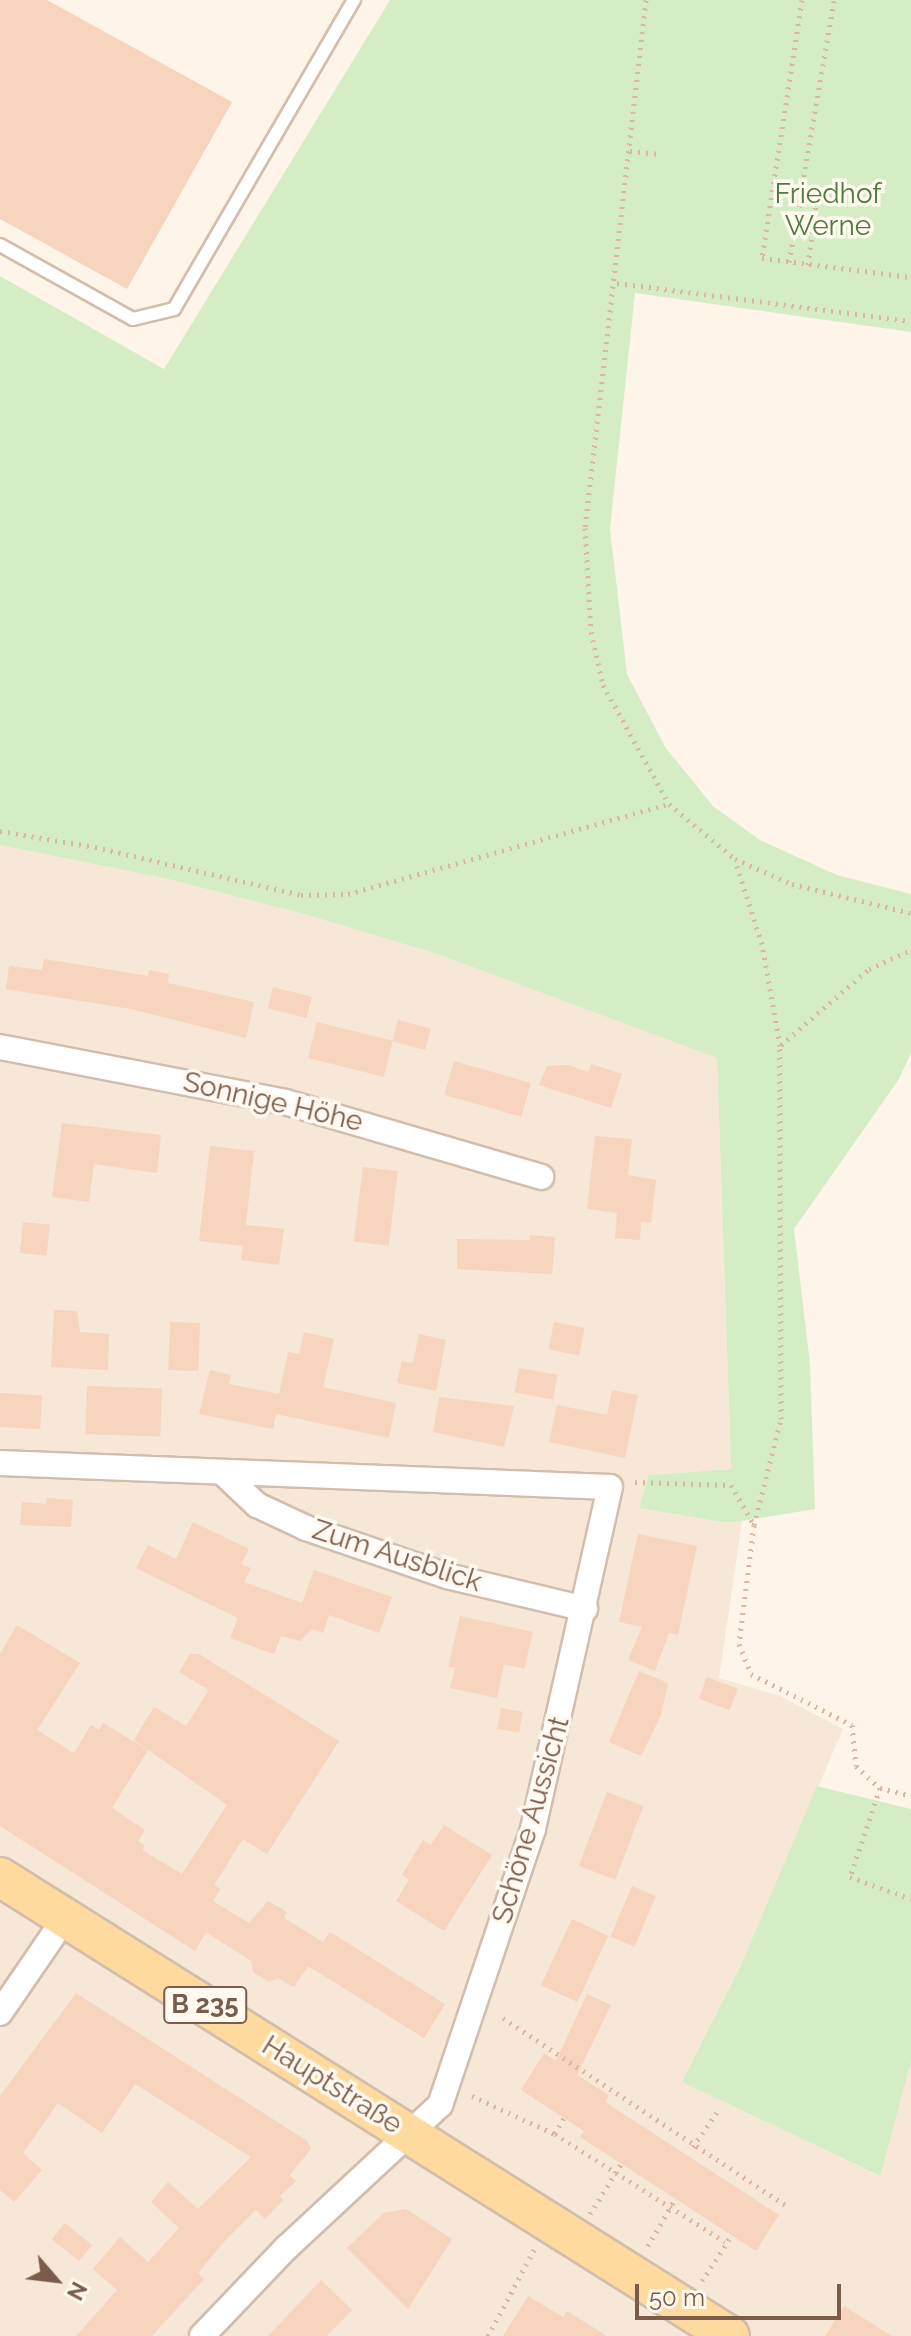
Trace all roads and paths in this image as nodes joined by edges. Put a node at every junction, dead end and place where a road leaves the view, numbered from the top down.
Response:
1 (354, 0) edge
2 (646, 0) edge
3 (802, 0) edge
4 (834, 0) edge
5 (630, 151) junction
6 (657, 154) dead end
7 (801, 192) dead end
8 (800, 203) dead end
9 (816, 205) dead end
10 (0, 245) edge
11 (789, 262) junction
12 (808, 265) junction
13 (911, 277) edge
14 (617, 283) junction
15 (911, 321) edge
16 (669, 804) junction
17 (0, 831) edge
18 (735, 859) junction
19 (911, 913) edge
20 (911, 950) edge
21 (780, 1046) junction
22 (1, 1050) edge
23 (541, 1177) dead end
24 (0, 1463) edge
25 (223, 1473) junction
26 (610, 1487) junction
27 (754, 1525) junction
28 (585, 1609) junction
29 (880, 1788) junction
30 (911, 1796) edge
31 (0, 1877) edge
32 (911, 1899) edge
33 (65, 1918) junction
34 (0, 2013) edge
35 (503, 2018) dead end
36 (472, 2096) dead end
37 (717, 2112) dead end
38 (564, 2118) dead end
39 (409, 2133) junction
40 (555, 2134) junction
41 (693, 2147) junction
42 (621, 2164) dead end
43 (616, 2173) junction
44 (675, 2199) dead end
45 (785, 2205) dead end
46 (671, 2207) junction
47 (569, 2233) junction
48 (732, 2235) dead end
49 (725, 2242) junction
50 (632, 2273) junction
51 (685, 2308) junction
52 (202, 2336) edge
53 (488, 2336) edge
54 (730, 2336) edge

1 - 10 lane
2 - 5 path
3 - 11 path
4 - 7 path
5 - 6 path
5 - 14 path
8 - 11 path
9 - 12 path
11 - 12 path
12 - 13 path
14 - 15 path
14 - 16 path
16 - 17 path
16 - 18 path
18 - 19 path
18 - 21 path
20 - 21 path
21 - 27 path
22 - 23 street, Sonnige Höhe
24 - 25 street, Zum Ausblick
25 - 26 street, Zum Ausblick
25 - 28 street, Zum Ausblick
26 - 27 path
26 - 28 street, Schöne Aussicht
27 - 29 path
28 - 39 street, Schöne Aussicht
29 - 30 path
29 - 32 path
31 - 33 main road, Hauptstraße / B 235
33 - 34 street
33 - 39 main road, Hauptstraße / B 235
35 - 41 path
36 - 40 path
37 - 41 path
38 - 40 path
39 - 47 main road, Hauptstraße / B 235
39 - 52 street, Schöne Aussicht
40 - 43 path
41 - 45 path
42 - 43 path
43 - 46 path
43 - 47 path
44 - 46 path
46 - 49 path
46 - 50 path
47 - 50 main road, B 235
47 - 53 path
48 - 49 path
49 - 51 path
50 - 51 main road, B 235
51 - 54 main road, B 235

